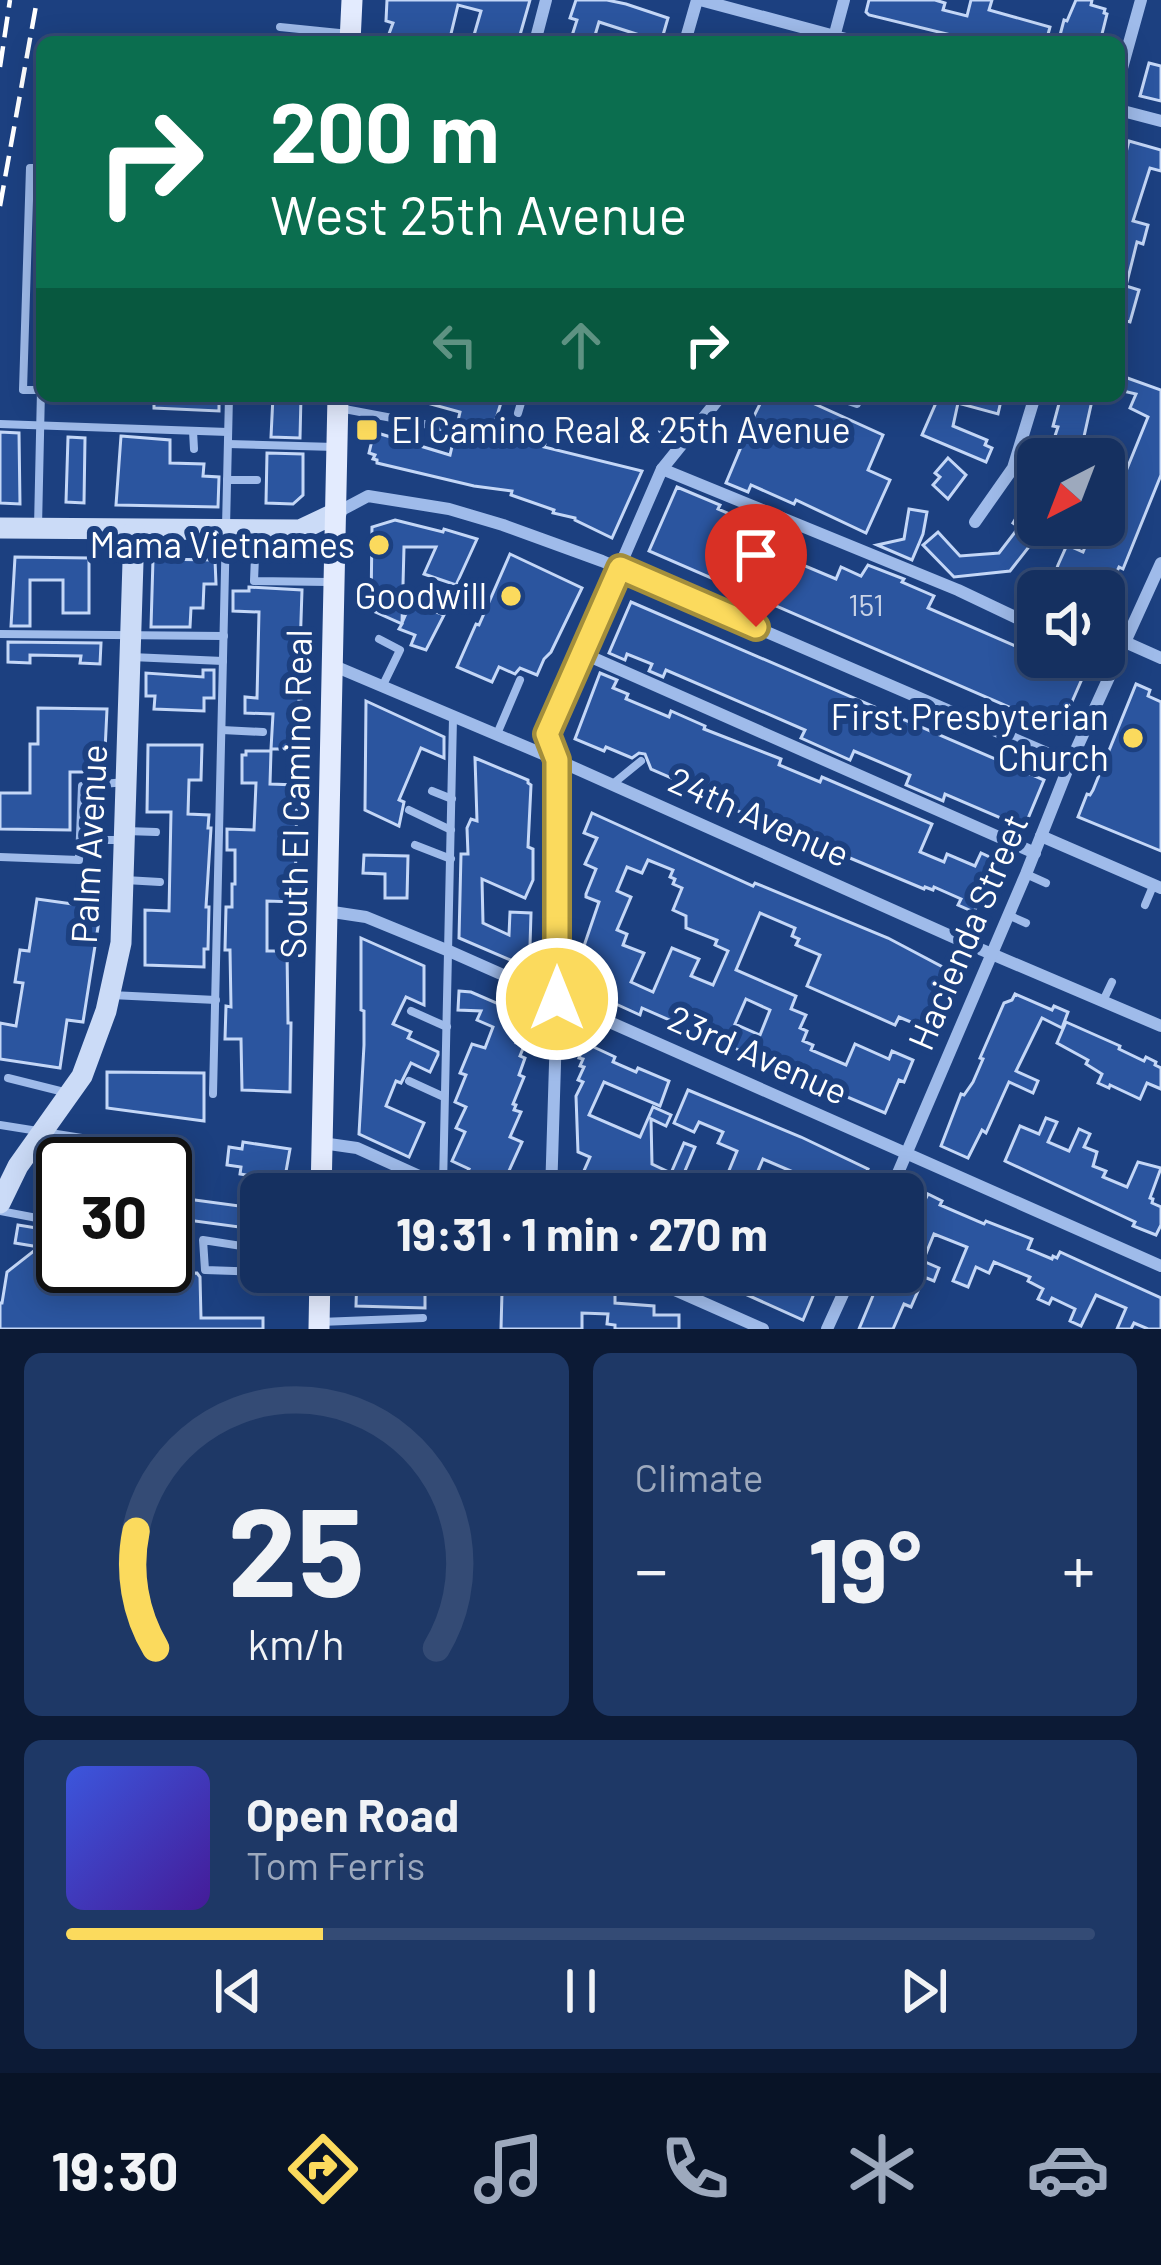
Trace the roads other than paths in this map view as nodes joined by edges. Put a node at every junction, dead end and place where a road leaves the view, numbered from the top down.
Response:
1 (352, 0) edge
2 (546, 0) edge
3 (699, 0) edge
4 (844, 0) edge
5 (1142, 0) edge
6 (280, 27) dead end
7 (337, 36) edge
8 (350, 36) edge
9 (537, 36) edge
10 (687, 36) edge
11 (824, 36) edge
12 (835, 36) edge
13 (1125, 58) edge
14 (1125, 112) edge
15 (1161, 121) edge
16 (36, 168) edge
17 (36, 390) edge
18 (41, 402) edge
19 (229, 402) edge
20 (338, 402) edge
21 (521, 402) edge
22 (717, 402) edge
23 (850, 402) edge
24 (1033, 402) edge
25 (856, 404) dead end
26 (518, 413) dead end
27 (0, 424) edge
28 (41, 426) junction
29 (440, 427) dead end
30 (662, 430) dead end
31 (193, 431) junction
32 (229, 432) junction
33 (686, 439) junction
34 (228, 445) junction
35 (337, 447) junction
36 (194, 449) dead end
37 (662, 469) junction
38 (227, 479) junction
39 (256, 480) dead end
40 (336, 513) junction
41 (975, 522) dead end
42 (0, 528) edge
43 (38, 529) junction
44 (134, 530) junction
45 (226, 531) junction
46 (256, 531) junction
47 (1161, 562) edge
48 (620, 568) junction
49 (334, 581) junction
50 (1017, 618) edge
51 (0, 634) edge
52 (224, 636) junction
53 (379, 639) dead end
54 (1125, 642) joint
55 (130, 646) junction
56 (582, 653) junction
57 (1161, 658) edge
58 (224, 661) junction
59 (332, 665) junction
60 (1108, 678) edge
61 (520, 680) dead end
62 (383, 687) junction
63 (453, 716) junction
64 (222, 730) junction
65 (263, 732) dead end
66 (497, 734) junction
67 (557, 760) junction
68 (641, 761) dead end
69 (1070, 763) junction
70 (126, 782) junction
71 (613, 784) junction
72 (432, 791) dead end
73 (452, 799) junction
74 (409, 810) dead end
75 (451, 830) junction
76 (156, 832) dead end
77 (124, 836) junction
78 (1041, 836) junction
79 (80, 840) junction
80 (415, 845) dead end
81 (1035, 853) junction
82 (0, 857) edge
83 (451, 859) junction
84 (1026, 874) junction
85 (123, 880) junction
86 (160, 881) dead end
87 (1046, 883) dead end
88 (1157, 886) edge
89 (1145, 905) dead end
90 (326, 911) junction
91 (1008, 916) junction
92 (1026, 922) dead end
93 (449, 951) junction
94 (991, 953) junction
95 (1112, 982) dead end
96 (110, 995) junction
97 (557, 999) junction
98 (216, 1000) junction
99 (1103, 1001) junction
100 (411, 1011) dead end
101 (1161, 1026) edge
102 (446, 1027) junction
103 (8, 1078) dead end
104 (409, 1081) dead end
105 (70, 1093) junction
106 (214, 1094) dead end
107 (444, 1097) junction
108 (0, 1125) edge
109 (41, 1133) junction
110 (68, 1137) edge
111 (322, 1143) junction
112 (907, 1154) junction
113 (321, 1173) edge
114 (407, 1173) edge
115 (442, 1173) edge
116 (551, 1173) edge
117 (898, 1173) edge
118 (0, 1207) edge
119 (36, 1216) edge
120 (240, 1246) edge
121 (1161, 1266) edge
122 (240, 1271) edge
123 (320, 1293) edge
124 (682, 1293) edge
125 (843, 1293) edge
126 (423, 1318) dead end
127 (319, 1325) edge
128 (763, 1329) edge
129 (827, 1329) edge

1 - 8 main road
2 - 9 street
3 - 10 street
3 - 11 street
4 - 12 street
5 - 13 street
6 - 7 lane
14 - 15 street
16 - 17 lane
18 - 28 lane
19 - 32 lane
20 - 29 lane
20 - 35 main road, South El Camino Real
21 - 26 lane
22 - 33 street
23 - 25 lane
24 - 41 street
27 - 28 lane
28 - 31 lane
28 - 43 lane
30 - 33 lane
31 - 32 lane
31 - 36 lane
32 - 34 lane
33 - 37 street
34 - 35 lane
34 - 38 lane
35 - 40 main road, South El Camino Real
37 - 48 street
37 - 50 street
38 - 39 lane
38 - 45 lane
40 - 46 street
40 - 48 street
40 - 49 main road, South El Camino Real
42 - 43 street
43 - 44 street
44 - 45 street
44 - 55 street, Palm Avenue
45 - 46 street
45 - 52 lane
46 - 49 lane
47 - 54 street, Hacienda Street
48 - 56 street
48 - 69 street
49 - 59 main road, South El Camino Real
51 - 55 lane
52 - 55 lane
52 - 58 lane
53 - 62 lane
54 - 57 street
55 - 58 lane
55 - 70 street, Palm Avenue
56 - 67 street
56 - 81 street
58 - 64 lane
59 - 62 street, 24th Avenue
59 - 90 main road, South El Camino Real
60 - 69 street, Hacienda Street
61 - 66 lane
62 - 63 street, 24th Avenue
63 - 66 street, 24th Avenue
63 - 73 lane
64 - 65 lane
64 - 98 lane
66 - 67 street, 24th Avenue
67 - 71 street, 24th Avenue
67 - 97 street
68 - 71 lane
69 - 78 street, Hacienda Street
70 - 77 street, Palm Avenue
70 - 79 lane
71 - 94 street, 24th Avenue
72 - 73 lane
73 - 75 lane
74 - 75 lane
75 - 83 lane
76 - 77 lane
77 - 79 lane
77 - 85 street, Palm Avenue
78 - 81 street, Hacienda Street
78 - 88 street
79 - 82 lane
80 - 83 lane
81 - 84 street, Hacienda Street
83 - 93 lane
84 - 87 lane
84 - 91 street, Hacienda Street
85 - 86 lane
85 - 96 street, Palm Avenue
88 - 89 lane
90 - 93 street, 23rd Avenue
90 - 111 main road, South El Camino Real
91 - 92 lane
91 - 94 street, Hacienda Street
93 - 97 street, 23rd Avenue
93 - 102 lane
94 - 99 street, 24th Avenue
94 - 112 street, Hacienda Street
95 - 99 lane
96 - 98 lane
96 - 105 street, Palm Avenue
97 - 112 street, 23rd Avenue
97 - 116 street
98 - 106 lane
99 - 101 street, 24th Avenue
100 - 102 lane
102 - 107 lane
103 - 105 lane
104 - 107 lane
105 - 109 street, Palm Avenue
107 - 115 lane
108 - 109 lane
109 - 110 lane
109 - 118 street, Palm Avenue
111 - 113 main road, South El Camino Real
111 - 114 street
112 - 117 street, Hacienda Street
112 - 121 street, 23rd Avenue
118 - 119 lane
120 - 122 lane
123 - 127 main road
124 - 128 street
125 - 129 street
126 - 127 lane

